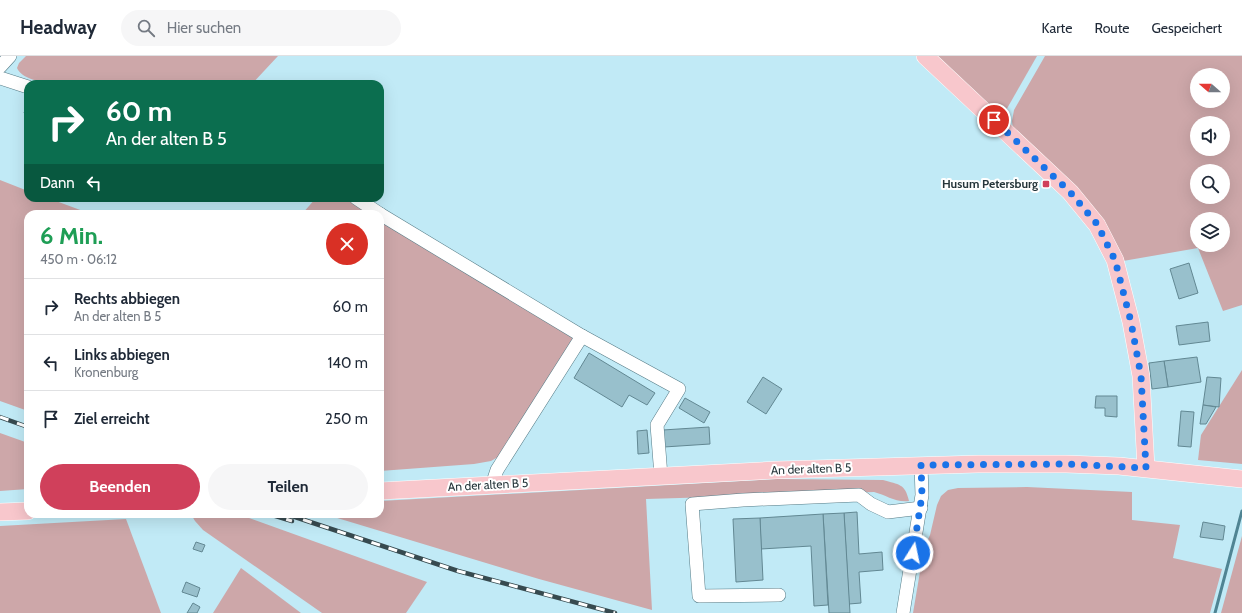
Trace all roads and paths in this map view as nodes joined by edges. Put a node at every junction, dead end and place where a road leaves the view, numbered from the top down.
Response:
1 (10, 56) edge
2 (925, 56) edge
3 (0, 67) edge
4 (0, 78) edge
5 (24, 86) edge
6 (362, 202) edge
7 (374, 210) edge
8 (384, 216) edge
9 (582, 336) junction
10 (921, 465) junction
11 (1146, 468) junction
12 (661, 476) junction
13 (1242, 479) edge
14 (492, 485) junction
15 (384, 491) edge
16 (921, 508) junction
17 (24, 511) edge
18 (0, 512) edge
19 (780, 595) dead end
20 (903, 613) edge

1 - 3 street
2 - 11 main road
4 - 5 street
6 - 7 street
8 - 9 street
9 - 12 street
9 - 14 street
10 - 11 main road, An der alten B 5
10 - 12 main road, An der alten B 5
10 - 16 street
11 - 13 main road, An der alten B 5
12 - 14 main road, An der alten B 5
14 - 15 main road, An der alten B 5
16 - 19 street
16 - 20 street
17 - 18 main road

